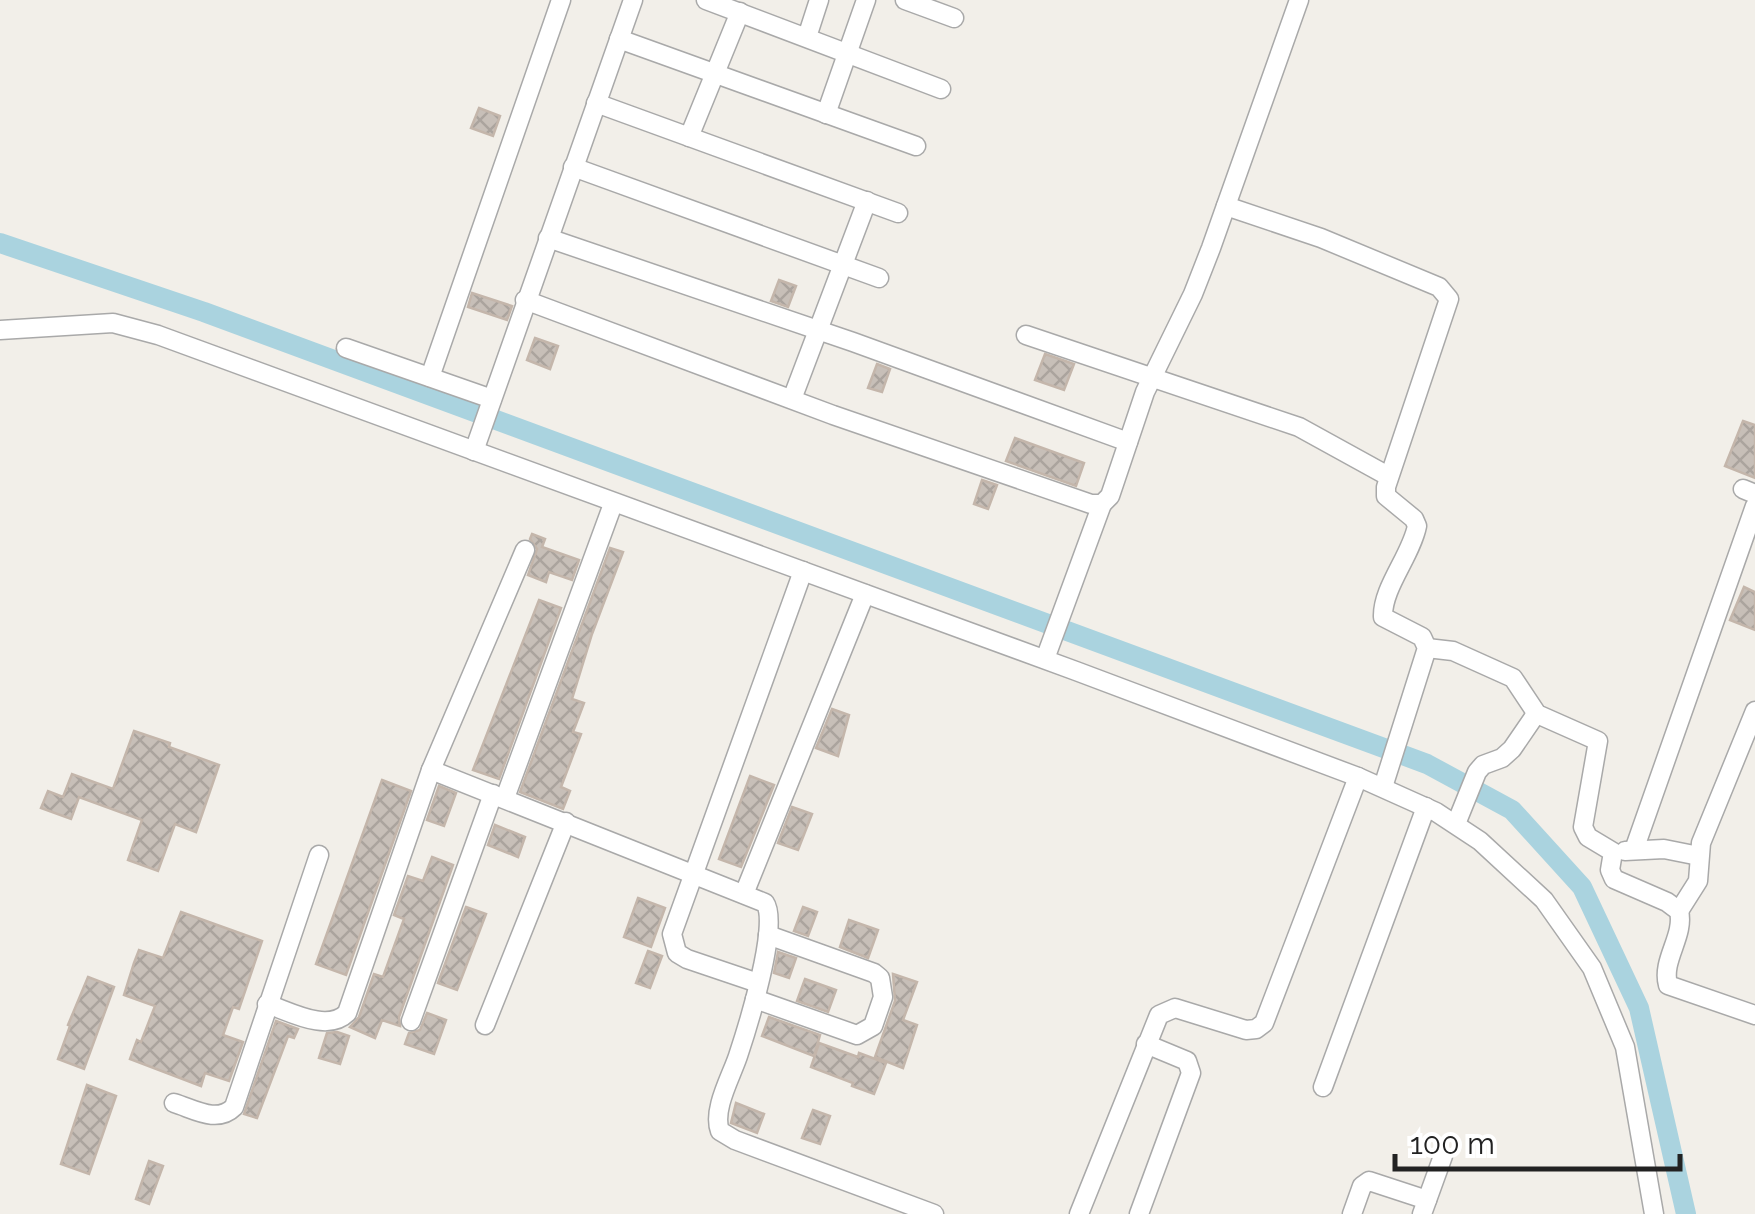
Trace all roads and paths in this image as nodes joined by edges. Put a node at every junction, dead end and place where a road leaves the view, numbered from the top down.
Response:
1 (561, 0) edge
2 (633, 0) edge
3 (706, 0) edge
4 (819, 0) edge
5 (866, 0) edge
6 (905, 0) edge
7 (1299, 0) edge
8 (945, 10) edge
9 (740, 12) junction
10 (806, 36) junction
11 (619, 39) junction
12 (848, 53) junction
13 (717, 74) junction
14 (941, 89) dead end
15 (596, 103) junction
16 (826, 114) junction
17 (688, 137) junction
18 (916, 146) dead end
19 (574, 167) junction
20 (866, 201) junction
21 (1226, 206) junction
22 (898, 213) dead end
23 (548, 238) junction
24 (842, 265) junction
25 (879, 278) dead end
26 (525, 300) junction
27 (0, 330) edge
28 (817, 330) junction
29 (1026, 335) dead end
30 (346, 348) dead end
31 (430, 376) junction
32 (1151, 378) junction
33 (792, 399) junction
34 (487, 412) junction
35 (1128, 442) junction
36 (474, 451) junction
37 (1388, 476) junction
38 (613, 504) junction
39 (1102, 504) junction
40 (1755, 506) edge
41 (525, 550) dead end
42 (803, 571) junction
43 (865, 594) junction
44 (1426, 648) junction
45 (1045, 659) junction
46 (1755, 711) edge
47 (1536, 714) junction
48 (431, 770) junction
49 (1358, 777) junction
50 (1383, 787) junction
51 (499, 796) junction
52 (1426, 807) junction
53 (566, 822) junction
54 (1456, 824) junction
55 (1634, 850) junction
56 (1613, 852) junction
57 (319, 855) dead end
58 (1698, 856) junction
59 (694, 873) junction
60 (744, 894) junction
61 (1679, 910) junction
62 (768, 936) junction
63 (756, 991) junction
64 (267, 1004) junction
65 (1755, 1015) edge
66 (411, 1021) dead end
67 (485, 1025) dead end
68 (1146, 1044) junction
69 (1323, 1087) dead end
70 (174, 1103) dead end
71 (1443, 1156) dead end
72 (1424, 1207) edge
73 (934, 1214) edge
74 (1079, 1214) edge
75 (1139, 1214) edge
76 (1352, 1214) edge
77 (1654, 1214) edge

1 - 31 street
2 - 11 street
3 - 9 street
4 - 10 street
5 - 12 street
6 - 8 street
7 - 21 street
9 - 10 street
9 - 13 street
10 - 12 street
11 - 13 street
11 - 15 street
12 - 14 street
12 - 16 street
13 - 16 street
13 - 17 street
15 - 17 street
15 - 19 street
16 - 18 street
17 - 20 street
19 - 23 street
19 - 24 street
20 - 22 street
20 - 24 street
21 - 32 street
21 - 37 street
23 - 26 street
23 - 28 street
24 - 25 street
24 - 28 street
26 - 33 street
26 - 34 street
27 - 36 street
28 - 33 street
28 - 35 street
29 - 32 street
30 - 31 street
31 - 34 street
32 - 35 street
32 - 37 street
33 - 39 street
34 - 36 street
35 - 39 street
36 - 38 street
37 - 44 street
38 - 42 street
38 - 51 street
39 - 45 street
40 - 55 street
41 - 48 street
42 - 43 street
42 - 59 street
43 - 45 street
43 - 60 street
44 - 47 street
44 - 50 street
45 - 49 street
46 - 58 street
47 - 54 street
47 - 56 street
48 - 51 street
48 - 64 street
49 - 50 street
49 - 68 street
50 - 52 street
51 - 53 street
51 - 66 street
52 - 54 street
52 - 69 street
53 - 59 street
53 - 67 street
54 - 77 street
55 - 56 street
55 - 58 street
56 - 61 street
57 - 64 street
58 - 61 street
59 - 60 street
59 - 63 street
60 - 62 street
61 - 65 street
62 - 63 street
62 - 63 street
63 - 73 street
64 - 70 street
68 - 74 street
68 - 75 street
71 - 72 street
72 - 76 street

